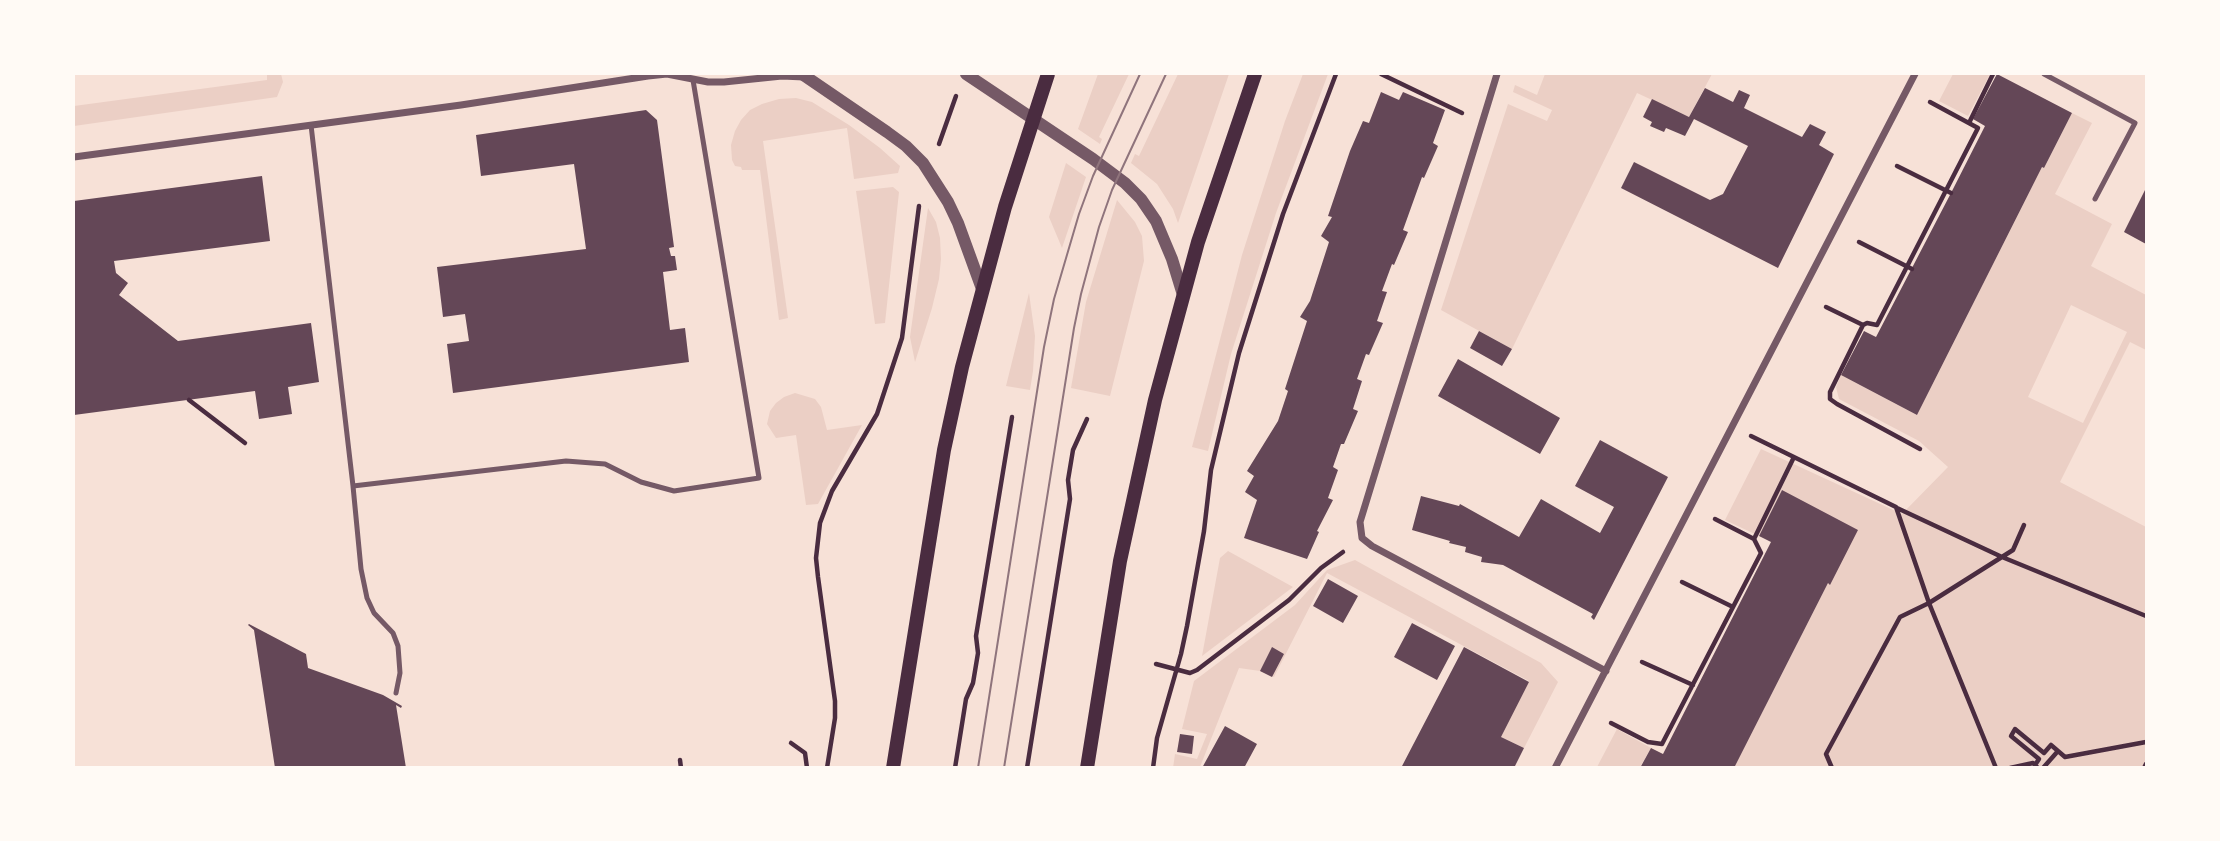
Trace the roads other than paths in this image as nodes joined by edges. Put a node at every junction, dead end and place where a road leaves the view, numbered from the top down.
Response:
1 (966, 74) edge
2 (1048, 74) edge
3 (1255, 74) edge
4 (1497, 74) edge
5 (1915, 74) edge
6 (2044, 74) edge
7 (805, 76) edge
8 (693, 77) edge
9 (1033, 118) junction
10 (311, 125) junction
11 (74, 157) edge
12 (2095, 199) dead end
13 (982, 289) junction
14 (1183, 295) junction
15 (353, 486) junction
16 (1606, 671) junction
17 (396, 693) dead end
18 (893, 768) edge
19 (1087, 768) edge
20 (1555, 768) edge

1 - 9 street
2 - 9 main road
3 - 14 main road
4 - 16 street
5 - 16 street
6 - 12 lane
7 - 8 street
7 - 13 street
8 - 10 street
8 - 15 lane
9 - 13 main road
9 - 14 street
10 - 11 street
10 - 15 lane
13 - 18 main road
14 - 19 main road
15 - 17 lane
16 - 20 street

